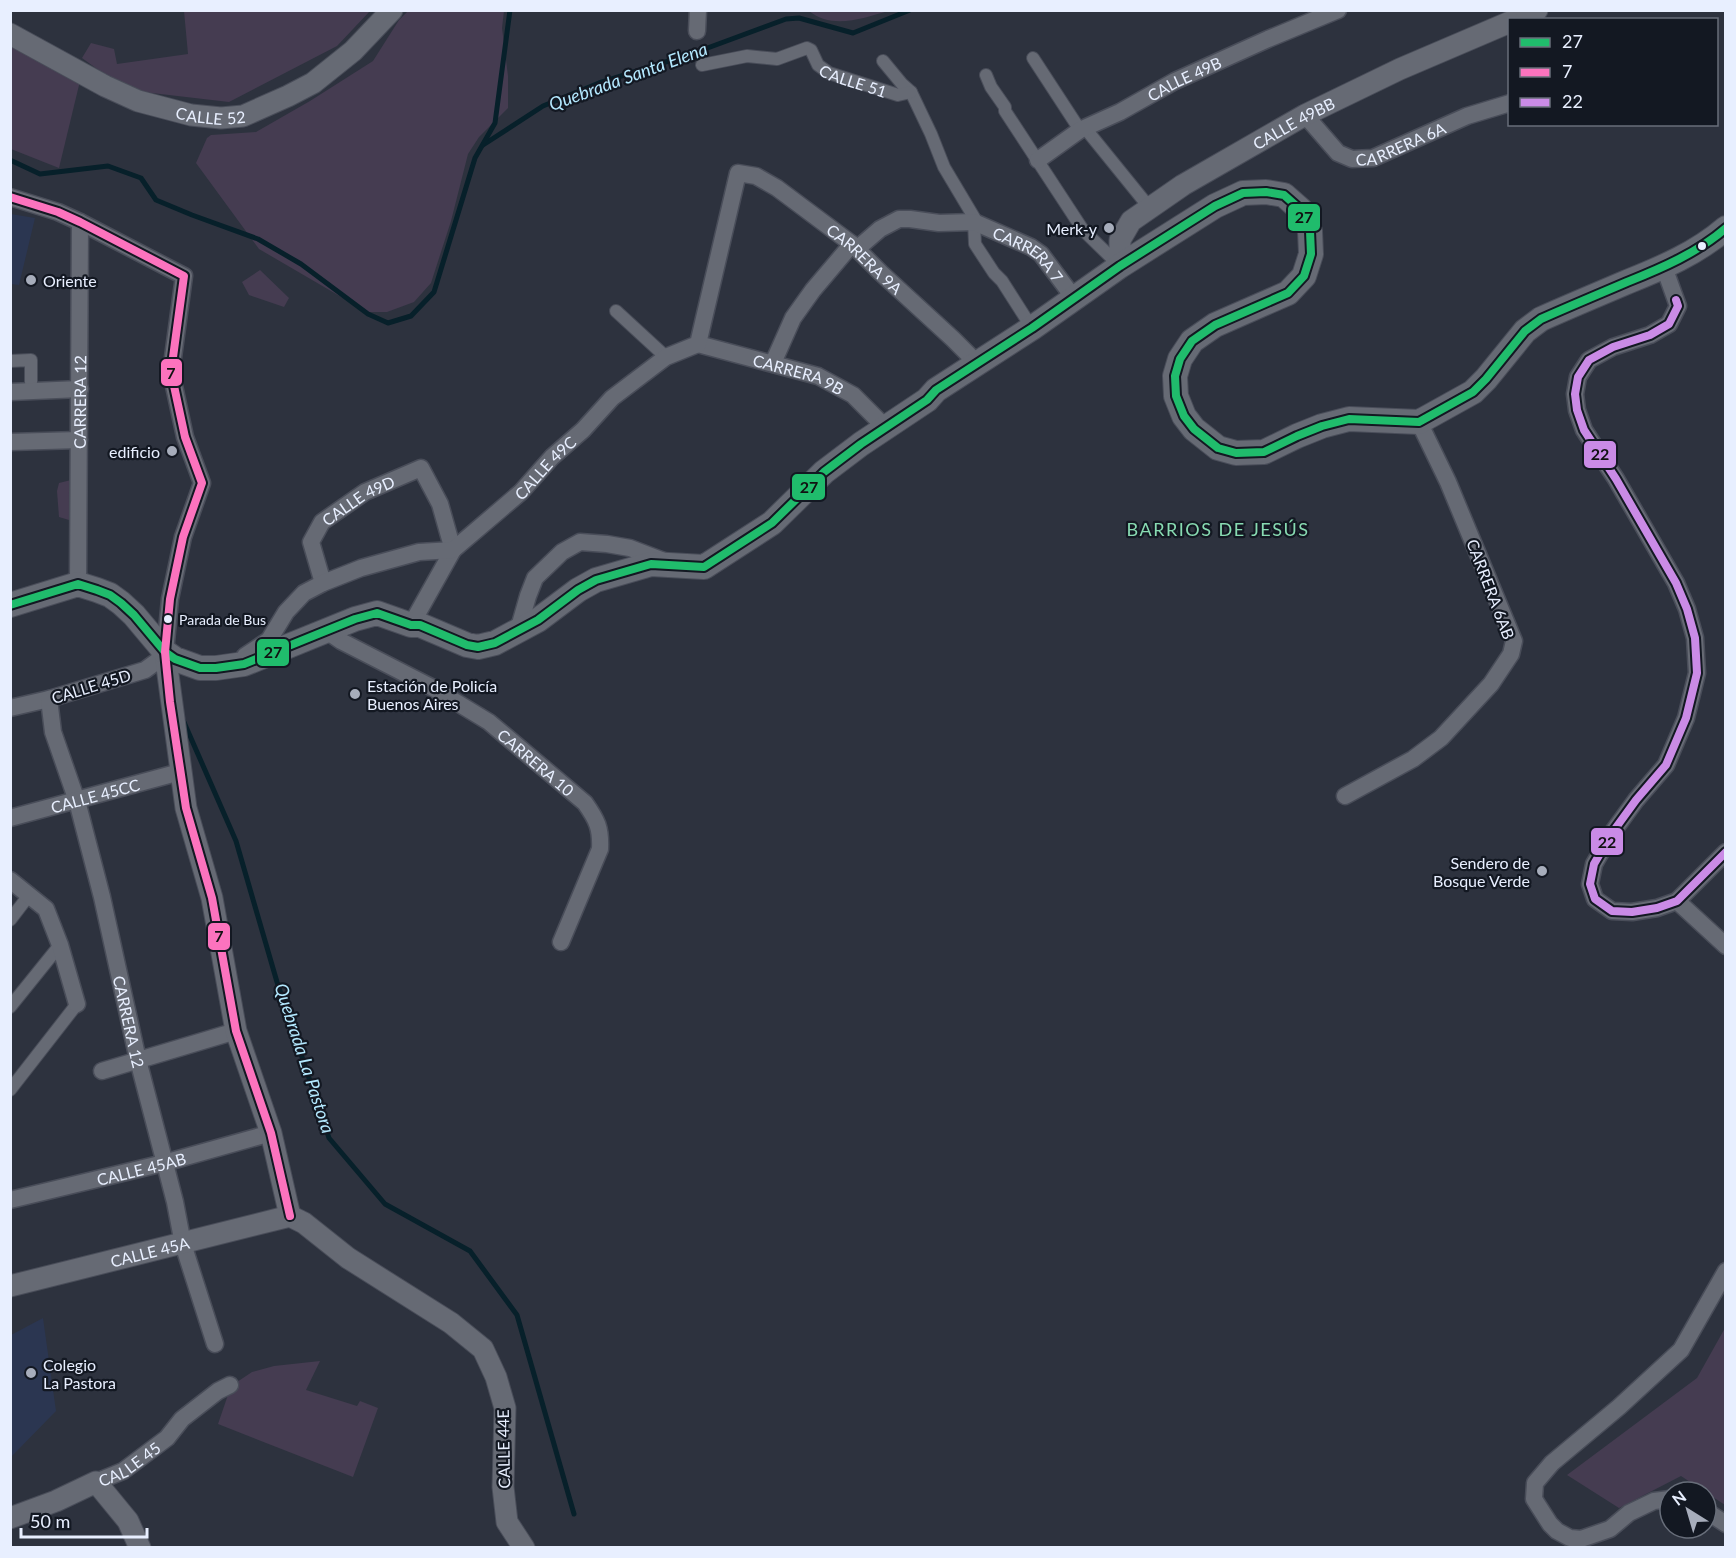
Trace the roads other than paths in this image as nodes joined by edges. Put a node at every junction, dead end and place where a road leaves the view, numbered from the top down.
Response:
1 (392, 10) edge
2 (698, 10) edge
3 (1338, 10) edge
4 (1537, 10) edge
5 (1519, 18) edge
6 (1508, 22) edge
7 (697, 31) dead end
8 (10, 34) edge
9 (1033, 58) dead end
10 (884, 60) dead end
11 (702, 65) dead end
12 (987, 75) dead end
13 (911, 92) junction
14 (1508, 103) edge
15 (1305, 116) junction
16 (1082, 129) junction
17 (1038, 160) junction
18 (10, 197) edge
19 (1149, 207) junction
20 (80, 222) junction
21 (974, 222) junction
22 (1725, 228) edge
23 (855, 246) junction
24 (1120, 266) junction
25 (1664, 267) junction
26 (1074, 298) junction
27 (616, 311) dead end
28 (1032, 328) junction
29 (698, 344) junction
30 (666, 357) junction
31 (10, 362) edge
32 (773, 363) junction
33 (978, 364) junction
34 (32, 382) dead end
35 (80, 390) junction
36 (10, 392) edge
37 (1419, 422) junction
38 (885, 428) junction
39 (79, 441) junction
40 (10, 442) edge
41 (453, 550) junction
42 (679, 567) junction
43 (323, 583) junction
44 (78, 584) junction
45 (10, 605) edge
46 (411, 624) junction
47 (325, 630) junction
48 (518, 631) junction
49 (165, 652) junction
50 (244, 664) junction
51 (49, 699) junction
52 (10, 708) edge
53 (180, 772) junction
54 (1345, 796) dead end
55 (76, 801) junction
56 (10, 818) edge
57 (1725, 852) edge
58 (10, 880) edge
59 (30, 894) junction
60 (1677, 901) junction
61 (10, 920) edge
62 (561, 942) dead end
63 (60, 945) junction
64 (1725, 946) edge
65 (77, 1004) joint
66 (10, 1007) edge
67 (236, 1031) junction
68 (138, 1060) junction
69 (102, 1071) dead end
70 (10, 1090) edge
71 (271, 1133) junction
72 (164, 1163) junction
73 (10, 1200) edge
74 (290, 1216) junction
75 (183, 1244) junction
76 (1725, 1271) edge
77 (10, 1286) edge
78 (215, 1344) dead end
79 (230, 1385) dead end
80 (96, 1482) junction
81 (1658, 1500) edge
82 (10, 1518) edge
83 (140, 1548) edge
84 (524, 1548) edge

1 - 8 street, CALLE 52
2 - 7 street
3 - 16 street, CALLE 49B
4 - 5 street
6 - 15 street, CALLE 49BB
9 - 16 street
10 - 13 street
11 - 13 street, CALLE 51
12 - 17 street
13 - 21 street
14 - 15 street, CARRERA 6A
15 - 19 street, CALLE 49BB
16 - 17 street, CALLE 49B
16 - 19 street
17 - 24 street
18 - 20 street
19 - 24 street, CALLE 49BB
20 - 35 street, CARRERA 12
20 - 49 street
21 - 23 street
21 - 26 street, CARRERA 7
21 - 28 street
22 - 25 main road
23 - 29 street, CARRERA 9A
23 - 32 street
23 - 33 street, CARRERA 9A
24 - 26 main road
24 - 37 main road
25 - 37 main road
25 - 60 street
26 - 28 main road
27 - 30 street
28 - 33 main road
29 - 30 street, CALLE 49C
29 - 32 street, CARRERA 9B
30 - 41 street, CALLE 49C
31 - 34 street
32 - 38 street, CARRERA 9B
33 - 38 main road
35 - 36 street
35 - 39 street, CARRERA 12
37 - 54 street, CARRERA 6AB
38 - 42 main road
39 - 40 street
39 - 44 street, CARRERA 12
41 - 43 street
41 - 43 street, CALLE 49D
41 - 46 street
42 - 48 main road
42 - 48 street
43 - 50 street
44 - 45 main road
44 - 49 main road
46 - 47 main road
46 - 48 main road
47 - 50 main road
47 - 62 street, CARRERA 10
49 - 50 main road
49 - 51 street, CALLE 45D
49 - 53 street
51 - 52 street, CALLE 45D
51 - 55 street, CARRERA 12
53 - 55 street, CALLE 45CC
53 - 67 street
55 - 56 street, CALLE 45CC
55 - 68 street, CARRERA 12
57 - 60 street
58 - 59 street
59 - 61 street
59 - 63 street
60 - 64 street
63 - 65 street
63 - 66 street
65 - 70 street
67 - 68 street
67 - 71 street
68 - 69 street
68 - 72 street, CARRERA 12
71 - 72 street, CALLE 45AB
71 - 74 street
72 - 73 street, CALLE 45AB
72 - 75 street, CARRERA 12
74 - 75 street, CALLE 45A
74 - 84 street, CALLE 44E
75 - 77 street, CALLE 45A
75 - 78 street, CARRERA 12
76 - 81 street
79 - 80 street, CALLE 45
80 - 82 street, CALLE 45
80 - 83 street

